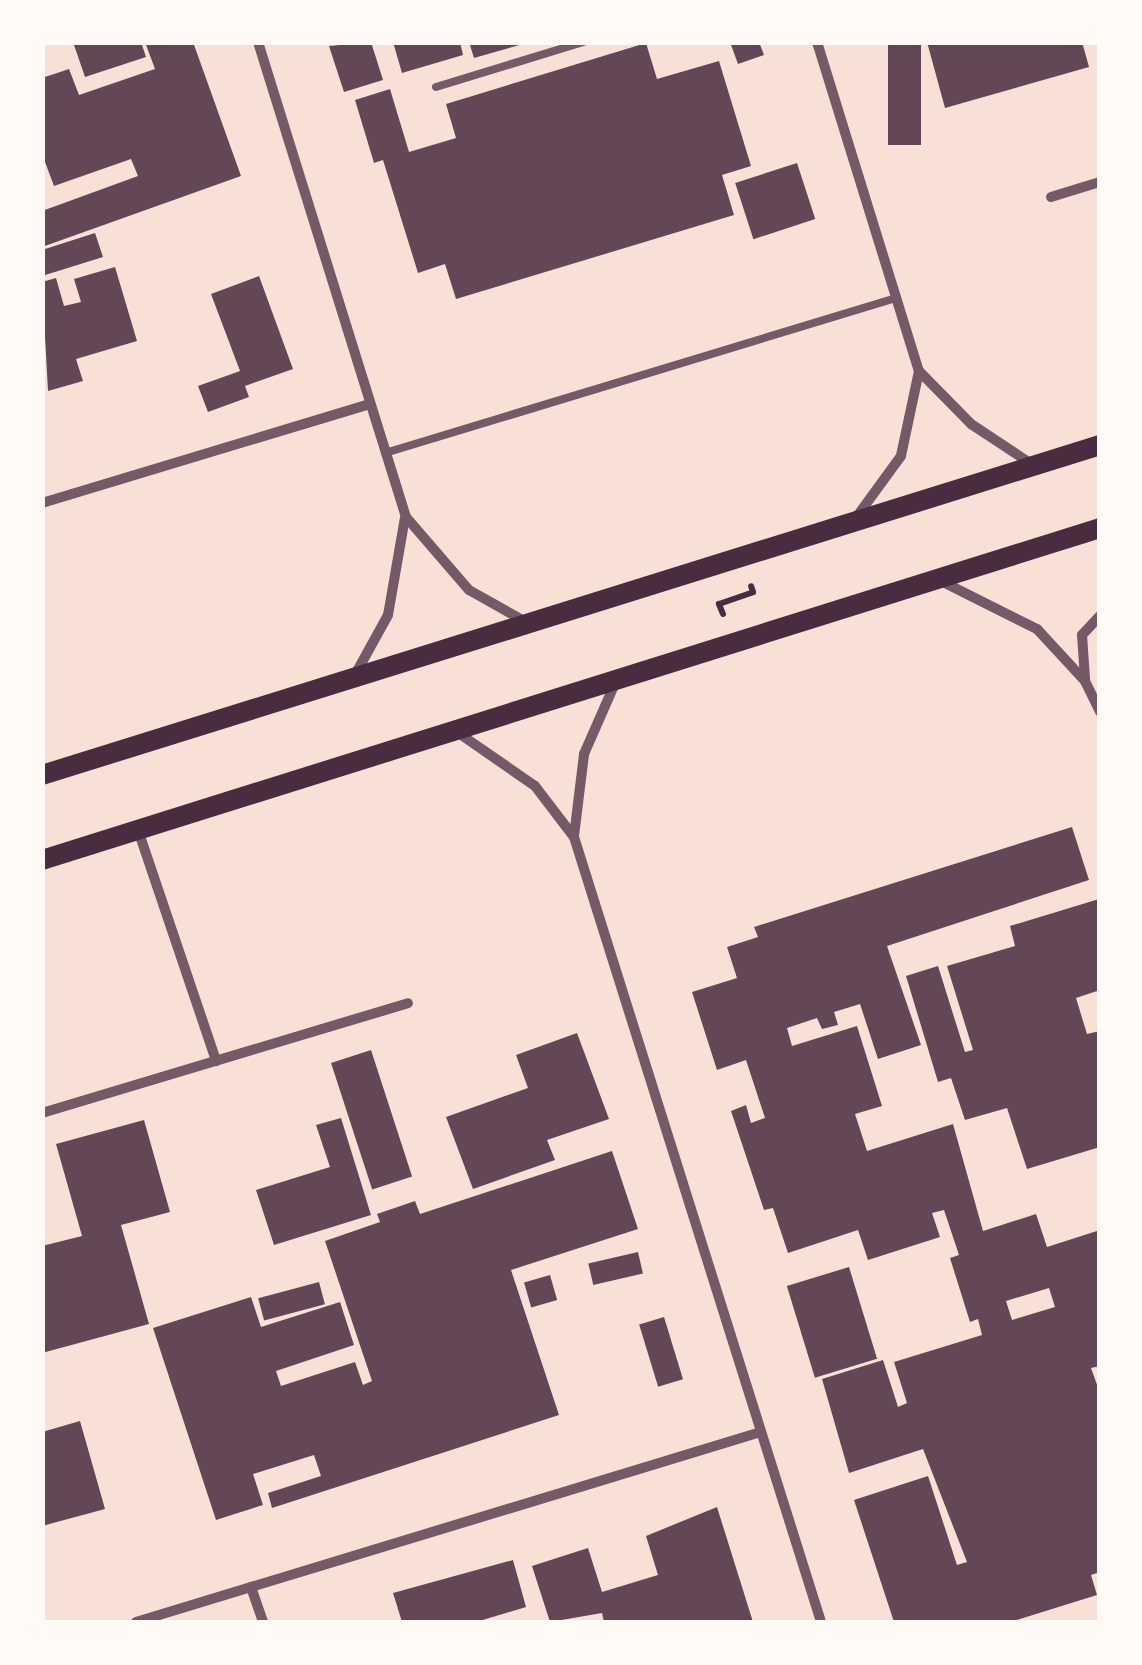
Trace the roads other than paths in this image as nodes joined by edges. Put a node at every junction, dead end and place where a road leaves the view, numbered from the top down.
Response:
1 (258, 42) edge
2 (583, 42) edge
3 (817, 42) edge
4 (436, 87) dead end
5 (1100, 182) edge
6 (1051, 197) dead end
7 (896, 298) junction
8 (918, 371) junction
9 (370, 404) junction
10 (1100, 445) edge
11 (385, 453) junction
12 (1033, 466) junction
13 (42, 503) edge
14 (406, 517) junction
15 (849, 525) junction
16 (1100, 528) edge
17 (938, 580) junction
18 (1100, 616) edge
19 (525, 622) junction
20 (356, 673) junction
21 (617, 679) junction
22 (1086, 681) junction
23 (1100, 712) edge
24 (456, 732) junction
25 (42, 776) edge
26 (138, 830) junction
27 (574, 837) junction
28 (42, 860) edge
29 (408, 1004) dead end
30 (216, 1061) junction
31 (42, 1113) edge
32 (762, 1432) junction
33 (252, 1587) junction
34 (136, 1622) edge
35 (262, 1622) edge
36 (822, 1622) edge

1 - 9 street
2 - 4 lane
3 - 7 street
5 - 6 street
7 - 8 street
7 - 11 lane
8 - 12 street
8 - 15 street
9 - 11 street
9 - 13 street
10 - 12 main road
11 - 14 street
12 - 15 main road
14 - 19 street
14 - 20 street
15 - 19 main road
16 - 17 main road
17 - 21 main road
17 - 22 street
18 - 22 street
19 - 20 main road
20 - 25 main road
21 - 24 main road
21 - 27 street
22 - 23 street
24 - 26 main road
24 - 27 street
26 - 28 main road
26 - 30 street
27 - 32 street
29 - 30 street
30 - 31 street
32 - 33 street
32 - 36 street
33 - 34 street
33 - 35 street

